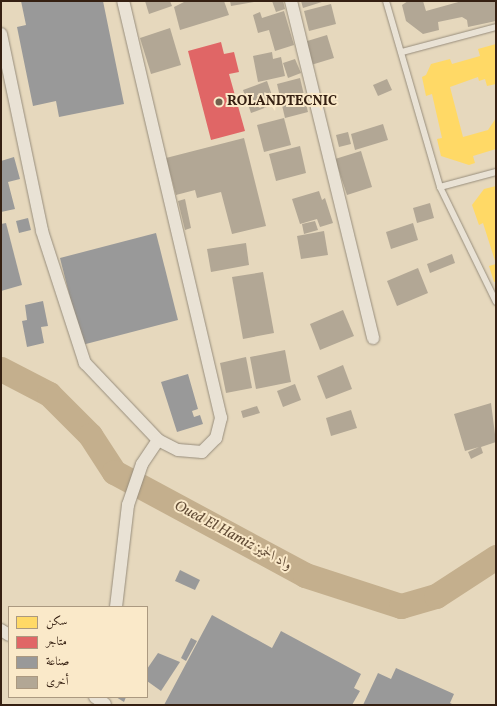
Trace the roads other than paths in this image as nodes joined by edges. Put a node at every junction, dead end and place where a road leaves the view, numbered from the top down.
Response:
1 (123, 1) edge
2 (292, 1) edge
3 (386, 1) edge
4 (496, 27) edge
5 (1, 34) edge
6 (402, 52) junction
7 (496, 172) edge
8 (440, 187) junction
9 (496, 302) edge
10 (373, 338) dead end
11 (158, 440) junction
12 (116, 606) edge

1 - 11 street
2 - 10 street
3 - 6 lane
4 - 6 lane
5 - 11 street
6 - 8 lane
7 - 8 lane
8 - 9 lane
11 - 12 street

